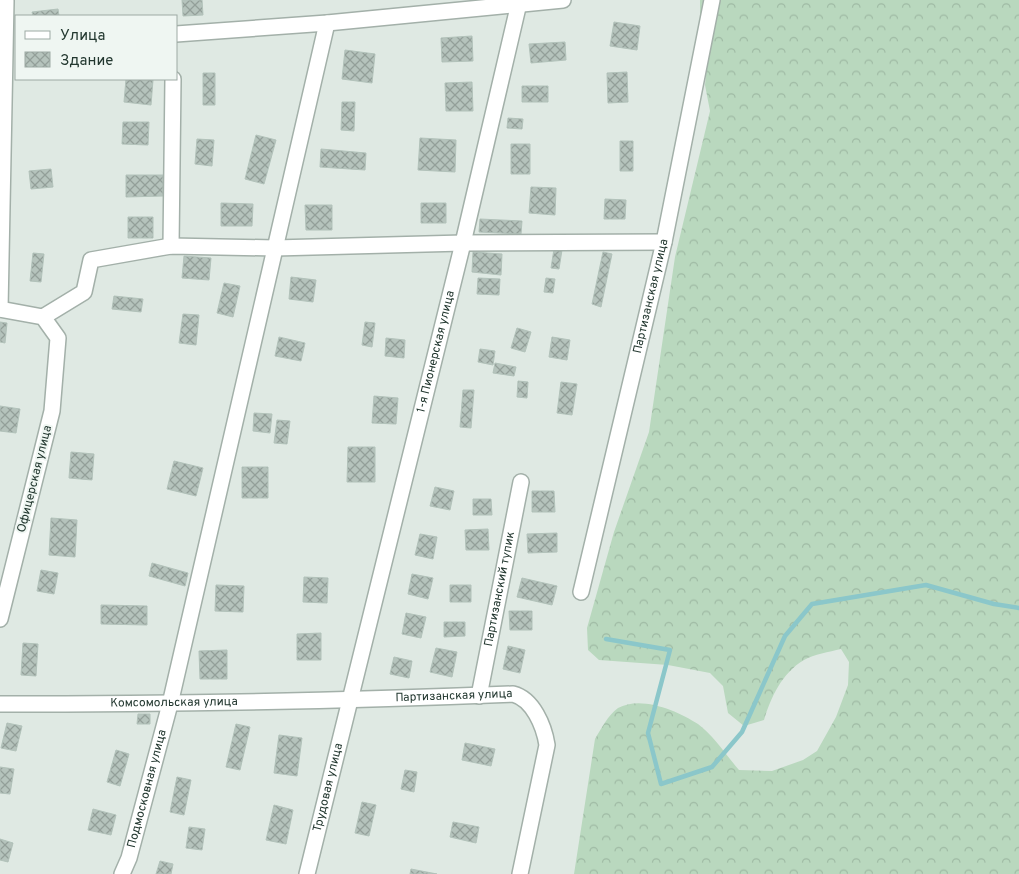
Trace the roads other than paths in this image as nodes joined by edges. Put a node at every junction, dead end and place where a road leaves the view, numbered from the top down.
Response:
1 (564, 0) edge
2 (712, 0) edge
3 (6, 1) edge
4 (519, 3) junction
5 (327, 23) junction
6 (178, 34) edge
7 (173, 80) edge
8 (664, 242) junction
9 (463, 243) junction
10 (171, 246) junction
11 (276, 248) junction
12 (0, 309) edge
13 (43, 317) junction
14 (521, 482) dead end
15 (581, 592) dead end
16 (0, 619) edge
17 (479, 696) junction
18 (348, 701) junction
19 (0, 704) edge
20 (170, 704) junction
21 (122, 874) edge
22 (307, 874) edge
23 (520, 874) edge

1 - 4 street
2 - 8 street, Партизанская улица
3 - 12 street
4 - 5 street
4 - 9 street, 1-я Пионерская улица
5 - 6 street
5 - 11 street
7 - 10 street
8 - 9 street
8 - 15 street, Партизанская улица
9 - 11 street
9 - 18 street, 1-я Пионерская улица
10 - 11 street
10 - 13 street
11 - 20 street
12 - 13 street
13 - 16 street, Офицерская улица
14 - 17 street, Партизанский тупик
17 - 18 street, Партизанская улица
17 - 23 street, Партизанская улица
18 - 20 street, Комсомольская улица
18 - 22 street, Трудовая улица
19 - 20 street, Комсомольская улица
20 - 21 street, Подмосковная улица

